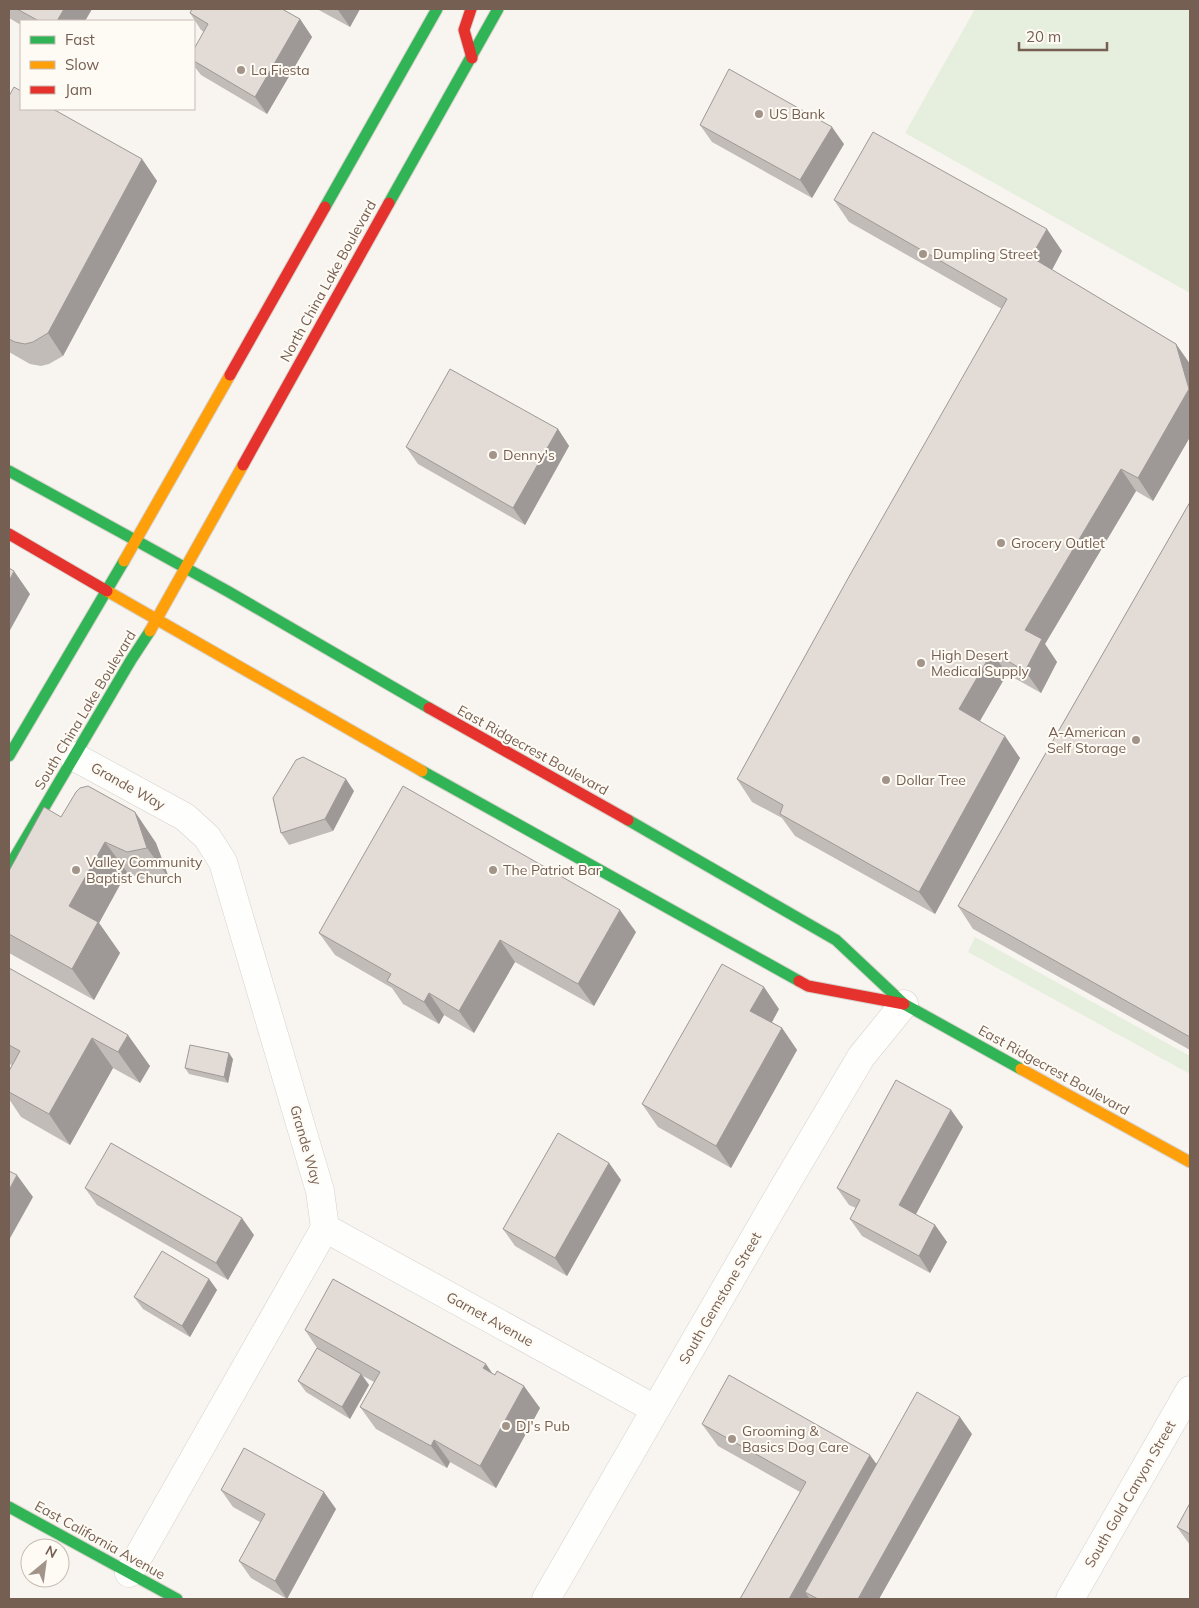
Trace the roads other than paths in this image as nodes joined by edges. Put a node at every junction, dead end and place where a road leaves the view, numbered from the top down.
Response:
1 (437, 9) edge
2 (471, 9) edge
3 (498, 9) edge
4 (472, 58) junction
5 (9, 471) edge
6 (9, 534) edge
7 (135, 540) junction
8 (186, 568) junction
9 (107, 591) junction
10 (158, 620) junction
11 (9, 756) edge
12 (73, 756) junction
13 (9, 867) edge
14 (904, 1004) junction
15 (1190, 1162) edge
16 (325, 1228) junction
17 (1190, 1390) edge
18 (655, 1410) junction
19 (9, 1507) edge
20 (129, 1573) junction
21 (177, 1599) edge
22 (546, 1599) edge
23 (1070, 1599) edge

1 - 7 main road
2 - 4 main road
3 - 4 main road, North China Lake Boulevard
4 - 8 main road, North China Lake Boulevard
5 - 7 main road, East Ridgecrest Boulevard
6 - 9 main road, East Ridgecrest Boulevard
7 - 8 main road, East Ridgecrest Boulevard
7 - 9 main road
8 - 10 main road, South China Lake Boulevard
8 - 14 main road, East Ridgecrest Boulevard
9 - 10 main road, East Ridgecrest Boulevard
9 - 11 main road
10 - 12 main road, South China Lake Boulevard
10 - 14 main road, East Ridgecrest Boulevard
12 - 13 main road, South China Lake Boulevard
12 - 16 street, Grande Way
14 - 15 main road, East Ridgecrest Boulevard
14 - 18 street, South Gemstone Street
16 - 18 street, Garnet Avenue
16 - 20 street
17 - 23 street, South Gold Canyon Street
18 - 22 street, South Gemstone Street
19 - 20 main road, East California Avenue
20 - 21 main road, East California Avenue

